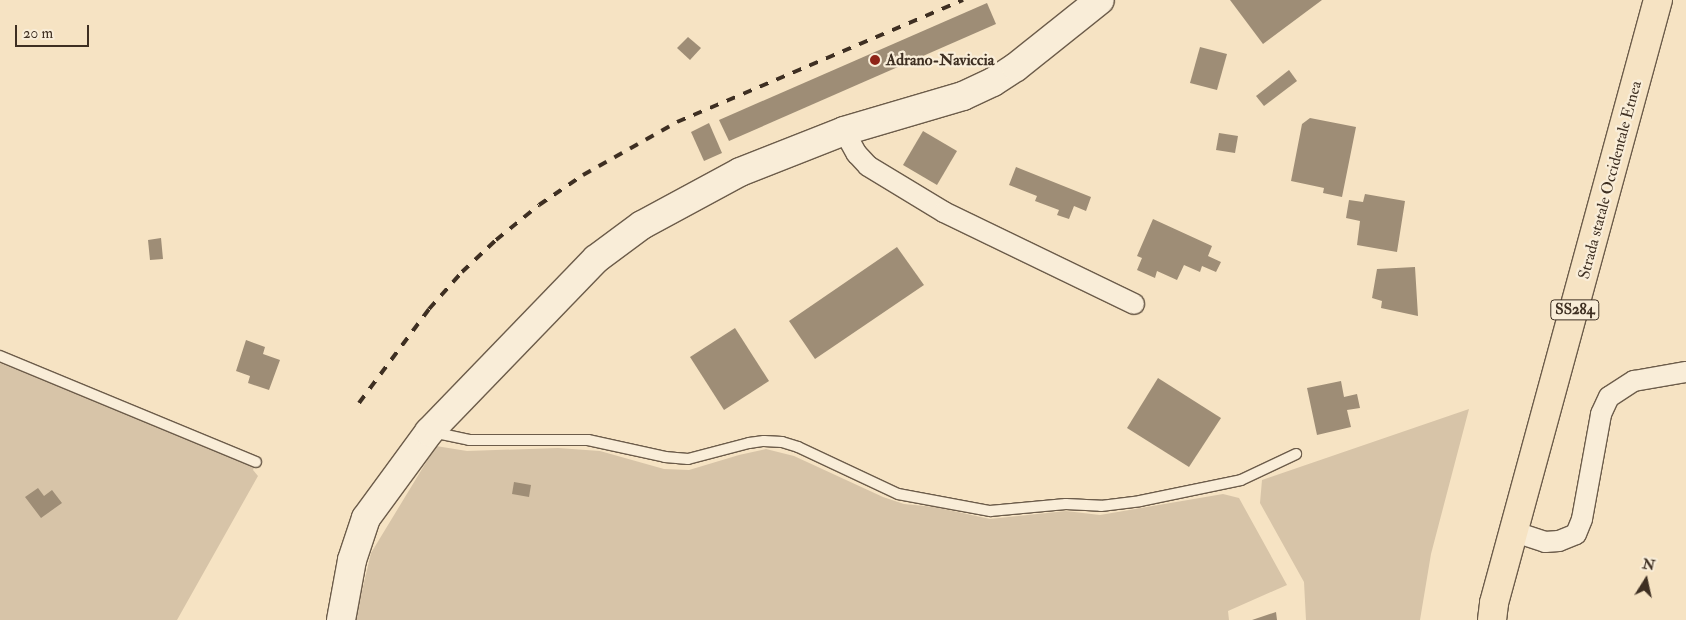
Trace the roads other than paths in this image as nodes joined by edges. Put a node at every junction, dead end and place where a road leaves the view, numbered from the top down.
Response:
1 (1100, 0) edge
2 (1658, 0) edge
3 (844, 131) junction
4 (1134, 304) dead end
5 (0, 356) edge
6 (1686, 372) edge
7 (429, 432) junction
8 (1296, 454) dead end
9 (256, 462) dead end
10 (1515, 532) junction
11 (341, 620) edge
12 (1492, 620) edge

1 - 3 main road
2 - 10 main road, Strada statale Occidentale Etnea / SS284
3 - 4 street
3 - 7 main road
5 - 9 lane
6 - 10 street
7 - 8 lane
7 - 11 main road
10 - 12 main road, Strada statale Occidentale Etnea / SS284

